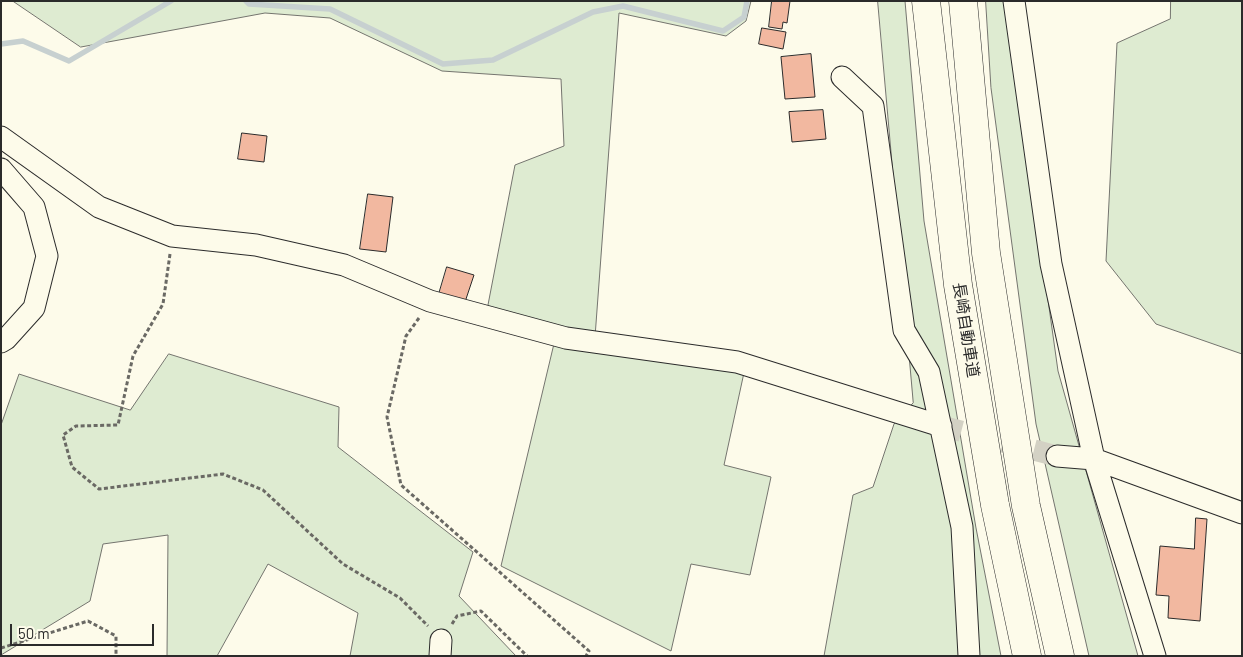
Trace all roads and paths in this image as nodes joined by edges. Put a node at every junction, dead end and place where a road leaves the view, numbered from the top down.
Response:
1 (926, 1) edge
2 (963, 1) edge
3 (1014, 1) edge
4 (842, 77) dead end
5 (1, 137) edge
6 (1, 169) edge
7 (172, 236) junction
8 (430, 301) junction
9 (1, 342) edge
10 (941, 426) junction
11 (1057, 456) tunnel mouth
12 (1094, 459) junction
13 (1242, 513) edge
14 (1, 648) edge
15 (441, 648) edge
16 (116, 656) edge
17 (527, 656) edge
18 (586, 656) edge
19 (969, 656) edge
20 (1027, 656) edge
21 (1060, 656) edge
22 (1155, 656) edge

1 - 20 highway, 長崎自動車道
2 - 21 highway, 長崎自動車道
3 - 12 street
4 - 10 street
5 - 7 street
6 - 9 street
7 - 8 street
7 - 15 path
8 - 10 street
8 - 18 path
10 - 19 street
11 - 12 street
12 - 13 street
12 - 22 street
14 - 16 path
15 - 17 path

